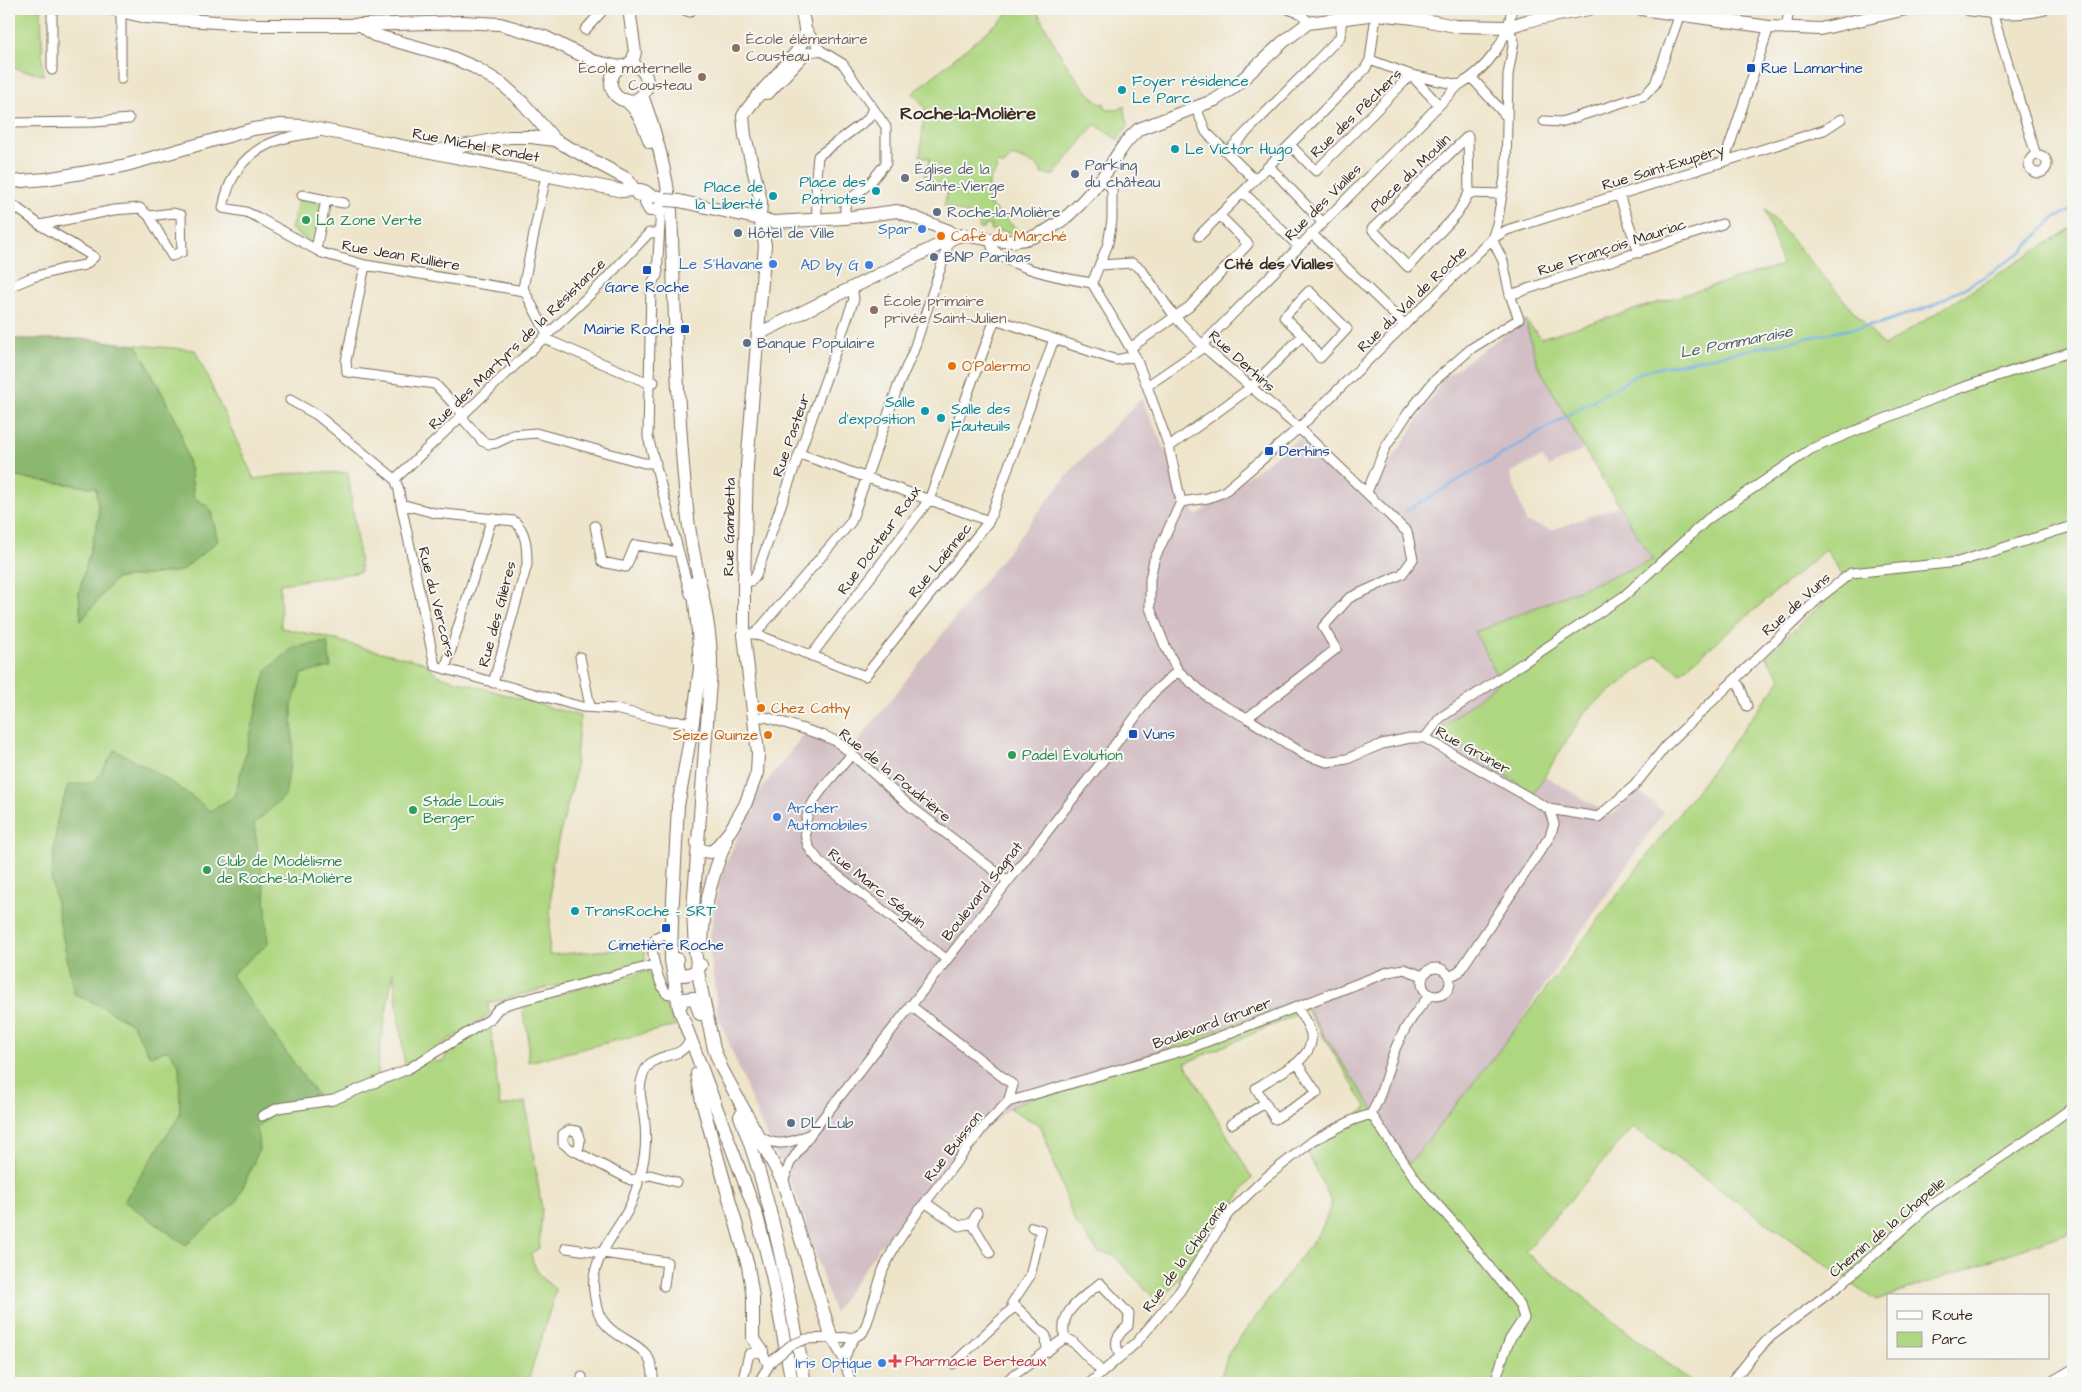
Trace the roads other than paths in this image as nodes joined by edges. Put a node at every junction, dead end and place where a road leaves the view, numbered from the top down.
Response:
1 (52, 9) edge
2 (604, 9) edge
3 (629, 9) edge
4 (634, 9) edge
5 (805, 9) edge
6 (1288, 9) edge
7 (1512, 9) edge
8 (1589, 9) edge
9 (1641, 9) edge
10 (1789, 9) edge
11 (1906, 9) edge
12 (1968, 9) edge
13 (2042, 9) edge
14 (117, 10) edge
15 (1397, 12) edge
16 (1992, 12) junction
17 (1376, 14) junction
18 (1680, 14) junction
19 (1342, 17) junction
20 (1308, 23) junction
21 (361, 25) junction
22 (805, 27) junction
23 (1508, 27) junction
24 (1769, 27) junction
25 (1786, 29) junction
26 (585, 30) dead end
27 (820, 50) junction
28 (1370, 60) junction
29 (593, 61) junction
30 (629, 67) junction
31 (52, 70) dead end
32 (1411, 75) junction
33 (1472, 78) junction
34 (121, 79) dead end
35 (611, 83) junction
36 (1459, 85) junction
37 (642, 95) junction
38 (756, 95) junction
39 (625, 100) junction
40 (1439, 105) junction
41 (873, 108) junction
42 (1196, 108) junction
43 (1507, 117) junction
44 (129, 119) dead end
45 (1841, 119) dead end
46 (1544, 120) dead end
47 (9, 123) edge
48 (323, 131) junction
49 (556, 140) junction
50 (1290, 146) junction
51 (428, 152) junction
52 (1227, 152) junction
53 (2036, 156) dead end
54 (661, 160) junction
55 (1724, 162) junction
56 (1269, 166) junction
57 (546, 175) junction
58 (1102, 178) junction
59 (1255, 180) junction
60 (9, 182) edge
61 (629, 190) junction
62 (1243, 192) junction
63 (1469, 193) junction
64 (1502, 194) junction
65 (302, 195) dead end
66 (1620, 195) junction
67 (326, 200) junction
68 (9, 202) edge
69 (654, 202) junction
70 (344, 203) dead end
71 (148, 216) junction
72 (1220, 216) junction
73 (760, 218) junction
74 (845, 218) junction
75 (817, 220) junction
76 (1322, 222) junction
77 (1722, 224) dead end
78 (40, 225) junction
79 (658, 232) junction
80 (1310, 233) junction
81 (1199, 236) dead end
82 (953, 238) junction
83 (991, 238) junction
84 (1492, 239) junction
85 (1298, 246) junction
86 (316, 250) junction
87 (1639, 253) junction
88 (365, 264) junction
89 (1100, 265) junction
90 (1092, 283) junction
91 (9, 287) edge
92 (852, 288) junction
93 (524, 291) junction
94 (1510, 295) junction
95 (1175, 317) junction
96 (1405, 325) junction
97 (758, 334) junction
98 (1303, 335) junction
99 (545, 336) junction
100 (1054, 339) junction
101 (1204, 347) junction
102 (1133, 352) junction
103 (2073, 352) edge
104 (651, 382) junction
105 (1147, 386) junction
106 (1250, 388) junction
107 (290, 400) dead end
108 (463, 414) junction
109 (1299, 428) junction
110 (681, 443) junction
111 (1169, 447) junction
112 (800, 454) junction
113 (656, 463) junction
114 (867, 477) junction
115 (395, 479) junction
116 (1367, 492) junction
117 (929, 500) junction
118 (1181, 502) junction
119 (401, 504) junction
120 (492, 518) junction
121 (989, 521) junction
122 (594, 526) dead end
123 (2073, 526) edge
124 (679, 552) junction
125 (744, 583) junction
126 (696, 616) junction
127 (750, 634) junction
128 (812, 656) junction
129 (580, 657) dead end
130 (445, 669) junction
131 (1178, 671) junction
132 (1735, 680) junction
133 (493, 683) junction
134 (590, 706) junction
135 (1747, 706) dead end
136 (753, 717) junction
137 (1247, 718) junction
138 (693, 722) junction
139 (1425, 738) junction
140 (852, 754) junction
141 (1549, 809) junction
142 (1598, 817) joint
143 (730, 831) junction
144 (676, 842) junction
145 (697, 842) junction
146 (1008, 880) junction
147 (671, 934) junction
148 (946, 960) junction
149 (654, 965) junction
150 (700, 966) junction
151 (1423, 976) junction
152 (1449, 977) junction
153 (676, 995) junction
154 (1430, 995) junction
155 (910, 1006) junction
156 (1296, 1007) junction
157 (679, 1008) junction
158 (690, 1042) junction
159 (1297, 1063) junction
160 (723, 1071) junction
161 (1008, 1102) junction
162 (1265, 1103) junction
163 (2073, 1107) edge
164 (1371, 1114) junction
165 (262, 1116) dead end
166 (1231, 1124) dead end
167 (756, 1132) junction
168 (812, 1132) junction
169 (578, 1152) dead end
170 (640, 1177) junction
171 (676, 1182) dead end
172 (783, 1182) junction
173 (926, 1202) junction
174 (977, 1213) dead end
175 (972, 1223) junction
176 (1032, 1227) dead end
177 (566, 1248) dead end
178 (602, 1253) junction
179 (990, 1253) dead end
180 (664, 1286) dead end
181 (1015, 1306) junction
182 (855, 1337) junction
183 (1065, 1338) junction
184 (832, 1339) junction
185 (762, 1351) junction
186 (1047, 1352) junction
187 (1120, 1356) junction
188 (844, 1360) junction
189 (771, 1362) junction
190 (954, 1364) dead end
191 (2073, 1369) edge
192 (1102, 1372) junction
193 (653, 1383) edge
194 (742, 1383) edge
195 (758, 1383) edge
196 (792, 1383) edge
197 (805, 1383) edge
198 (851, 1383) edge
199 (1003, 1383) edge
200 (1090, 1383) edge
201 (1495, 1383) edge
202 (1732, 1383) edge
203 (2049, 1383) edge

1 - 31 street
2 - 26 street
3 - 30 main road
4 - 30 main road
5 - 22 main road
6 - 20 street
7 - 23 street
8 - 23 main road
9 - 18 main road
10 - 25 street
11 - 25 main road
12 - 16 main road
13 - 16 main road
14 - 21 main road
14 - 34 street
15 - 17 main road
15 - 23 main road
16 - 53 street
17 - 19 main road
17 - 28 street
18 - 24 main road
18 - 46 street
19 - 20 main road
19 - 52 street
20 - 42 main road
21 - 29 main road
21 - 49 main road
22 - 27 street
22 - 38 main road, Rue Gambetta
23 - 33 street, Rue des Vialles
23 - 43 street
24 - 25 main road
24 - 55 street
27 - 38 street
27 - 41 street
28 - 32 street
28 - 50 street
29 - 30 main road
29 - 35 main road
30 - 35 main road
30 - 37 main road
32 - 36 street
32 - 40 street, Rue des Pêchers
32 - 50 street, Rue des Pêchers
33 - 36 street, Rue des Vialles
33 - 43 street
35 - 39 main road
36 - 40 street, Rue des Vialles
37 - 39 main road
37 - 54 main road
38 - 73 main road, Rue Gambetta
39 - 54 main road
40 - 76 street, Rue des Vialles
41 - 74 street
41 - 75 street
42 - 52 street
42 - 58 main road
43 - 64 street
44 - 47 street
45 - 55 street, Rue Saint-Exupéry
48 - 51 main road, Rue Michel Rondet
48 - 60 main road, Rue Michel Rondet
48 - 86 street, Rue Jean Rullière
49 - 51 main road
49 - 61 main road
50 - 56 street
51 - 57 main road, Rue Michel Rondet
52 - 59 street
54 - 110 main road
55 - 66 street, Rue Saint-Exupéry
56 - 59 street
56 - 76 street
57 - 61 main road, Rue Michel Rondet
57 - 93 street
58 - 83 main road
58 - 89 street
59 - 62 street
61 - 69 main road
62 - 72 street
62 - 85 street
63 - 63 street, Place du Moulin
63 - 64 street
64 - 84 street
65 - 67 street
66 - 84 street, Rue Saint-Exupéry
66 - 87 street
67 - 70 street
67 - 86 street
68 - 78 street
69 - 73 main road, bridge
69 - 79 street
71 - 71 street
71 - 78 street
72 - 81 street
72 - 95 street
73 - 75 main road
73 - 97 main road, Rue Gambetta
74 - 75 main road
74 - 82 main road
76 - 80 street, Rue des Vialles
77 - 87 street, Rue François Mauriac
78 - 91 street
79 - 99 street, Rue des Martyrs de la Résistance
79 - 104 street
80 - 85 street, Rue des Vialles
80 - 96 street
82 - 83 main road
82 - 92 main road
82 - 114 street
83 - 90 street
84 - 94 street
84 - 96 street, Rue du Val de Roche
85 - 101 street, Rue des Vialles
86 - 88 street, Rue Jean Rullière
87 - 94 street, Rue François Mauriac
88 - 93 street, Rue Jean Rullière
88 - 108 street
89 - 90 street
89 - 95 street, Rue Derhins
90 - 102 street
92 - 97 main road
92 - 112 street, Rue Pasteur
93 - 99 street
94 - 116 street
95 - 101 street, Rue Derhins
95 - 102 street
96 - 109 street, Rue du Val de Roche
97 - 125 main road, Rue Gambetta
98 - 98 street
98 - 106 street
99 - 104 street
99 - 108 street, Rue des Martyrs de la Résistance
100 - 102 street
100 - 117 street, Rue Docteur Roux
100 - 121 street, Rue Laënnec
101 - 105 street, Rue des Vialles
101 - 106 street, Rue Derhins
102 - 105 street
103 - 139 street
104 - 113 street
105 - 111 street
106 - 109 street, Rue Derhins
106 - 111 street
107 - 115 street
108 - 113 street
108 - 115 street, Rue des Martyrs de la Résistance
109 - 116 street, Rue Derhins
109 - 118 street, Rue du Val de Roche
110 - 126 main road
110 - 145 main road
111 - 118 street
112 - 114 street
112 - 125 street, Rue Pasteur
113 - 124 street
114 - 117 street
114 - 127 street
115 - 119 street, Rue du Vercors
116 - 137 street, Rue Derhins
117 - 121 street
117 - 128 street, Rue Docteur Roux
118 - 131 street
119 - 120 street, Rue des Glières
119 - 130 street, Rue du Vercors
120 - 130 street
120 - 133 street, Rue des Glières
121 - 128 street, Rue Laënnec
122 - 124 street
123 - 132 street, Rue de Vuns
124 - 126 street
125 - 127 main road, Rue Gambetta
126 - 138 main road
127 - 128 street, Rue Laënnec
127 - 136 main road, Rue Gambetta
129 - 134 street
130 - 133 street, Rue du Vercors
131 - 137 street, Rue Grüner
131 - 146 street, Boulevard Sagnat
132 - 135 street
132 - 142 street, Rue de Vuns
133 - 134 street, Rue du Vercors
134 - 138 street, Rue du Vercors
136 - 140 street, Rue de la Poudrière
136 - 143 main road, Rue Gambetta
137 - 139 street, Rue Grüner
138 - 144 main road
139 - 141 street, Rue Grüner
140 - 146 street, Rue de la Poudrière
140 - 148 street, Rue Marc Séguin
141 - 142 street, Rue Grüner
141 - 152 street
143 - 145 main road
143 - 150 main road
144 - 147 main road
144 - 150 main road
145 - 150 main road
146 - 148 street, Boulevard Sagnat
147 - 149 street
147 - 153 main road
148 - 155 street, Boulevard Sagnat
149 - 153 street
149 - 165 street
150 - 160 main road
151 - 152 street
151 - 154 street
151 - 156 street, Boulevard Gruner
152 - 154 street
153 - 157 main road
154 - 164 street
155 - 161 street
155 - 168 street, Boulevard Sagnat
156 - 159 street
156 - 161 street, Boulevard Gruner
157 - 158 main road
157 - 160 main road
158 - 170 street
158 - 185 main road
158 - 196 main road
159 - 162 street
159 - 162 street
160 - 167 main road
160 - 197 main road
161 - 173 street, Rue Buisson
162 - 166 street
163 - 202 street, Chemin de la Chapelle
164 - 187 street, Rue de la Chiorarie
164 - 201 street
167 - 168 street
167 - 172 main road
168 - 172 street, Boulevard Sagnat
169 - 170 street
170 - 171 street
170 - 178 street
172 - 184 main road
173 - 175 street
173 - 182 street, Rue Buisson
174 - 175 street
175 - 179 street
176 - 181 street
177 - 178 street
178 - 180 street
178 - 193 street
181 - 186 street
181 - 190 street
182 - 184 street
182 - 188 street, Rue Buisson
183 - 186 street
183 - 187 street
183 - 192 street
184 - 188 street
184 - 189 street, bridge
185 - 189 street
185 - 194 street
186 - 199 street
187 - 192 street, Rue de la Chiorarie
188 - 198 street
189 - 195 street
191 - 203 street
192 - 200 street, Rue de la Chiorarie

